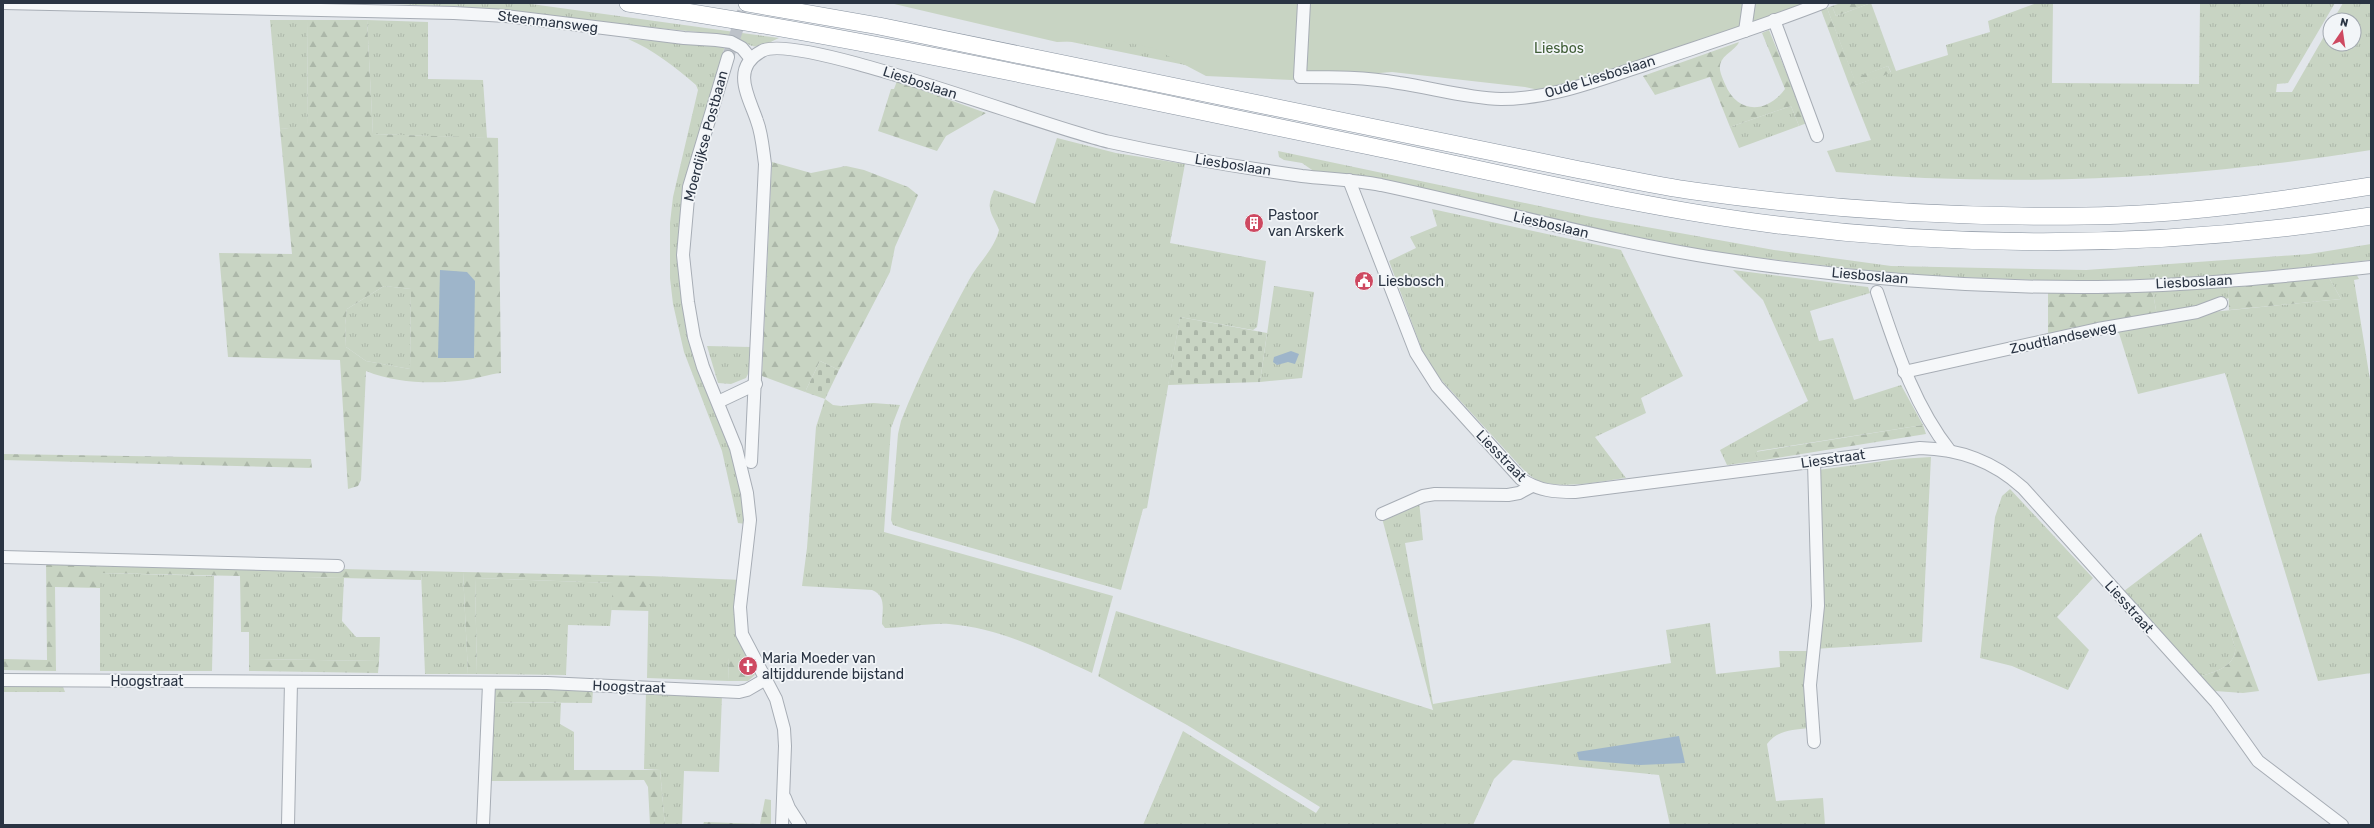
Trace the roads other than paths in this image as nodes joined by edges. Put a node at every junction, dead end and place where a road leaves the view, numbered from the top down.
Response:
1 (4, 3) edge
2 (628, 3) edge
3 (747, 3) edge
4 (1304, 3) edge
5 (1749, 3) edge
6 (1822, 3) edge
7 (1774, 20) junction
8 (1745, 31) junction
9 (728, 57) tunnel mouth
10 (751, 59) junction
11 (1817, 136) dead end
12 (1349, 180) junction
13 (2371, 186) edge
14 (2370, 216) edge
15 (2371, 267) edge
16 (1877, 292) dead end
17 (2221, 303) dead end
18 (1904, 372) junction
19 (756, 384) junction
20 (718, 402) junction
21 (1932, 425) junction
22 (1920, 448) junction
23 (1950, 451) junction
24 (751, 462) dead end
25 (1814, 462) junction
26 (1532, 486) junction
27 (1382, 514) dead end
28 (3, 557) edge
29 (338, 566) dead end
30 (766, 679) junction
31 (3, 680) edge
32 (291, 682) junction
33 (489, 684) junction
34 (1814, 742) dead end
35 (784, 794) junction
36 (288, 825) edge
37 (483, 825) edge
38 (782, 825) edge
39 (800, 825) edge
40 (2342, 825) edge

1 - 10 street, Steenmansweg
2 - 14 highway
3 - 13 highway
4 - 8 street, Oude Liesboslaan
5 - 8 street
6 - 7 street, Oude Liesboslaan
7 - 8 street, Oude Liesboslaan
7 - 11 street
9 - 20 street, Moerdijkse Postbaan
10 - 12 street, Liesboslaan
10 - 19 street, Moerdijkse Postbaan
12 - 15 street, Liesboslaan
12 - 26 street, Liesstraat
16 - 18 street
17 - 18 street, Zoudtlandseweg
18 - 21 street
19 - 20 street
19 - 24 street, Moerdijkse Postbaan
20 - 30 street, Moerdijkse Postbaan
21 - 22 street
21 - 23 street
22 - 23 street, Liesstraat
22 - 25 street, Liesstraat
23 - 40 street, Liesstraat
25 - 26 street, Liesstraat
25 - 34 street
26 - 27 street
28 - 29 street
30 - 33 street, Hoogstraat
30 - 35 street, Moerdijkse Postbaan
31 - 32 street, Hoogstraat
32 - 33 street, Hoogstraat
32 - 36 street
33 - 37 street
35 - 38 street, Moerdijkse Postbaan
35 - 39 street

